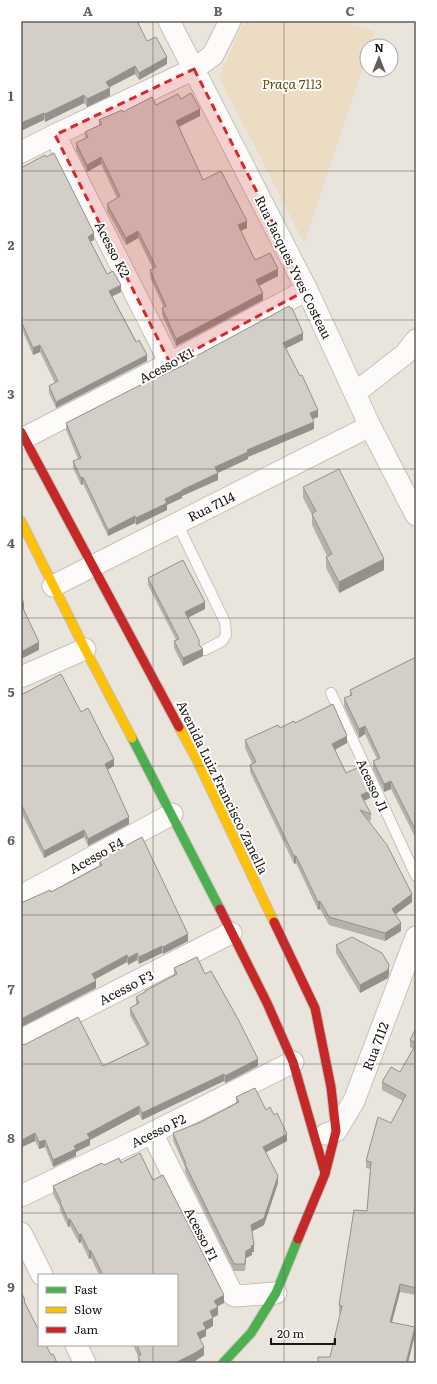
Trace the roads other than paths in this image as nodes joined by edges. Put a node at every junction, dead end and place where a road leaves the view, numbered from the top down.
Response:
1 (169, 21) edge
2 (230, 21) edge
3 (194, 69) junction
4 (55, 135) junction
5 (21, 152) edge
6 (307, 290) junction
7 (416, 340) edge
8 (170, 363) junction
9 (355, 393) junction
10 (370, 426) junction
11 (23, 435) edge
12 (416, 515) edge
13 (21, 522) edge
14 (177, 523) junction
15 (92, 565) junction
16 (53, 586) junction
17 (85, 648) junction
18 (205, 650) dead end
19 (21, 677) edge
20 (331, 693) dead end
21 (172, 814) junction
22 (416, 876) edge
23 (22, 893) edge
24 (231, 933) junction
25 (416, 938) edge
26 (21, 1040) edge
27 (293, 1062) junction
28 (336, 1131) junction
29 (152, 1133) junction
30 (314, 1138) junction
31 (325, 1174) junction
32 (21, 1196) edge
33 (21, 1233) edge
34 (42, 1274) edge
35 (276, 1293) junction
36 (76, 1346) edge
37 (85, 1363) edge
38 (223, 1363) edge

1 - 3 street, Rua Jacques Yves Costeau
2 - 3 street
3 - 4 street
3 - 6 street, Rua Jacques Yves Costeau
4 - 5 street
4 - 8 street, Acesso K2
6 - 8 street, Acesso K1
6 - 9 street, Rua Jacques Yves Costeau
7 - 9 street
8 - 11 street, Acesso K1
9 - 10 street, Rua Jacques Yves Costeau
10 - 12 street, Rua Jacques Yves Costeau
10 - 14 street, Rua 7114
11 - 15 street, Avenida Luiz Francisco Zanella
13 - 16 street
14 - 15 street, Rua 7114
14 - 18 lane
15 - 16 street, Rua 7114
15 - 28 street, Avenida Luiz Francisco Zanella
16 - 17 street
17 - 19 street
17 - 21 street
20 - 22 lane, Acesso J1
21 - 23 street, Acesso F4
21 - 24 street
24 - 26 street, Acesso F3
24 - 27 street
25 - 28 street, Rua 7112
27 - 29 street, Acesso F2
27 - 30 street
28 - 30 street
28 - 31 street, Avenida Luiz Francisco Zanella
29 - 32 street, Acesso F2
29 - 35 street, Acesso F1
30 - 31 street
31 - 35 street, Avenida Luiz Francisco Zanella
33 - 34 street
35 - 38 street, Avenida Luiz Francisco Zanella
36 - 37 street

